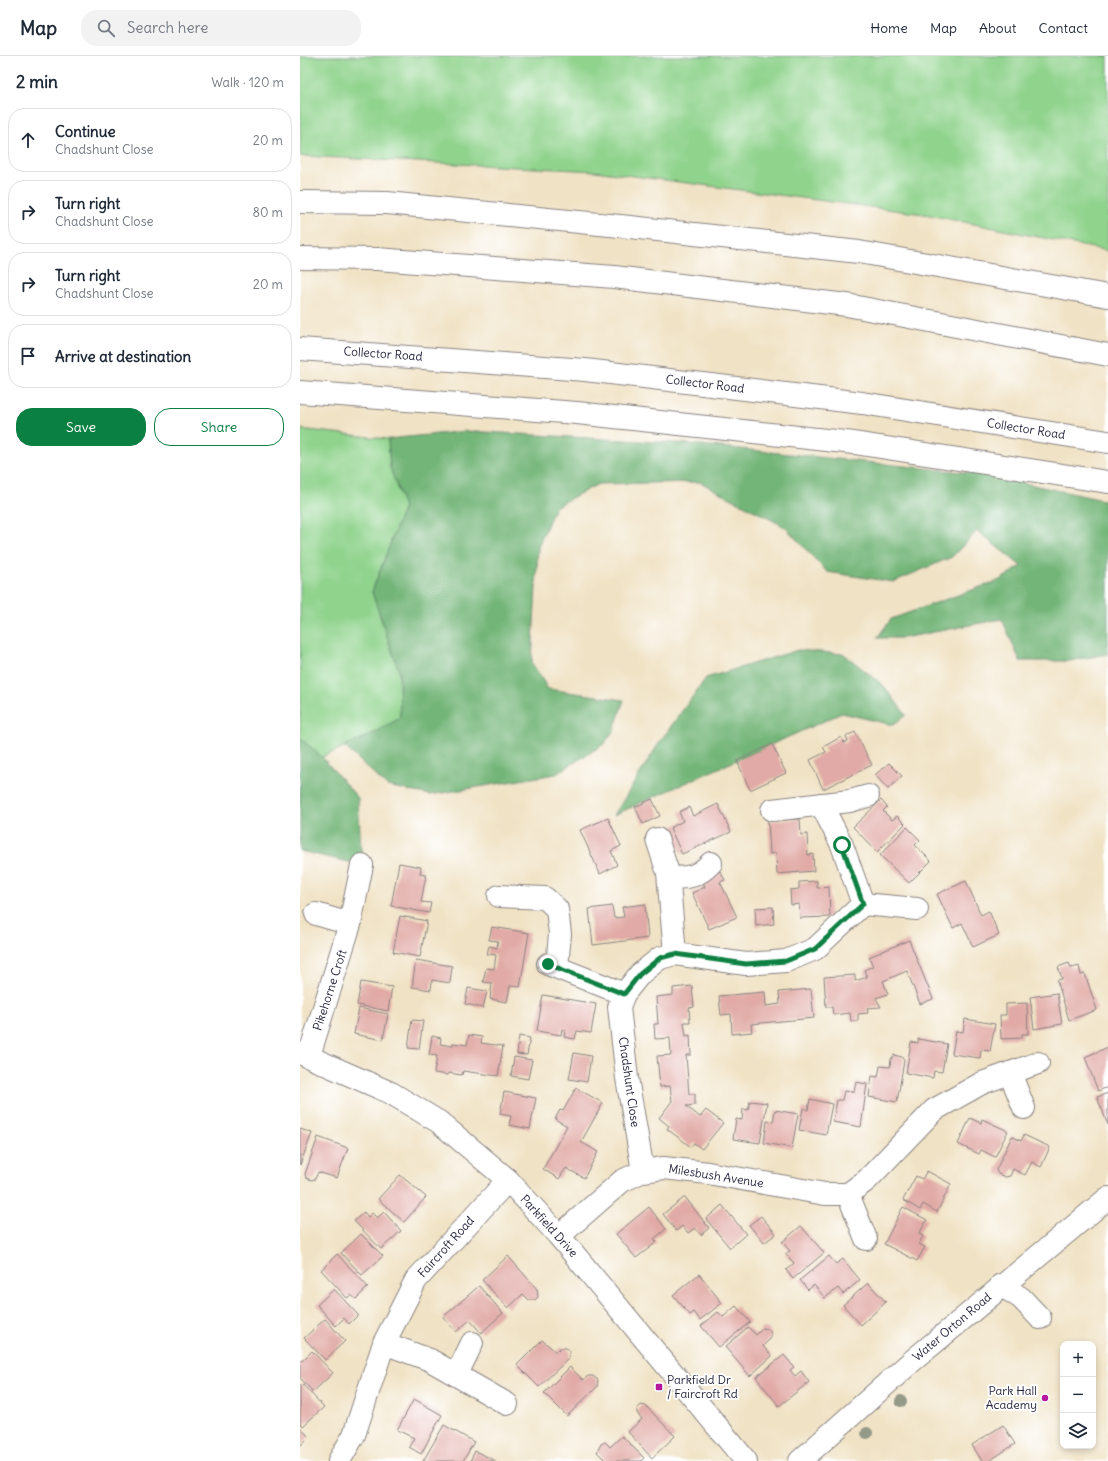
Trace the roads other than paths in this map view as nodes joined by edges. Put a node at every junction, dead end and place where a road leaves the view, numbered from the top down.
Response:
1 (300, 202) edge
2 (300, 258) edge
3 (1108, 296) edge
4 (300, 349) edge
5 (1108, 356) edge
6 (300, 392) edge
7 (1108, 442) edge
8 (1108, 482) edge
9 (868, 796) dead end
10 (821, 804) junction
11 (772, 810) dead end
12 (657, 839) dead end
13 (711, 863) dead end
14 (362, 866) dead end
15 (670, 888) junction
16 (499, 896) dead end
17 (863, 904) junction
18 (916, 909) dead end
19 (316, 914) dead end
20 (350, 924) junction
21 (675, 954) junction
22 (624, 994) junction
23 (304, 1055) edge
24 (1038, 1063) dead end
25 (1010, 1073) junction
26 (1024, 1108) dead end
27 (643, 1171) junction
28 (508, 1180) junction
29 (848, 1194) junction
30 (1108, 1198) edge
31 (559, 1236) junction
32 (866, 1239) dead end
33 (1002, 1285) junction
34 (1040, 1318) dead end
35 (384, 1343) junction
36 (472, 1343) dead end
37 (457, 1374) junction
38 (507, 1404) dead end
39 (339, 1461) edge
40 (746, 1461) edge
41 (800, 1461) edge

1 - 3 main road
2 - 5 main road
4 - 7 main road, Collector Road
6 - 8 main road
9 - 10 main road
10 - 11 main road
10 - 17 main road
12 - 15 main road
13 - 15 main road
14 - 20 main road, Pikehorne Croft
15 - 21 main road
16 - 22 main road
17 - 18 main road
17 - 21 main road, Chadshunt Close
19 - 20 main road
20 - 23 main road, Pikehorne Croft
21 - 22 main road, Chadshunt Close
22 - 27 main road, Chadshunt Close
23 - 28 main road, Parkfield Drive
24 - 25 main road
25 - 26 main road
25 - 29 main road
27 - 29 main road, Milesbush Avenue
27 - 31 main road, Milesbush Avenue
28 - 31 main road, Parkfield Drive
28 - 35 main road, Faircroft Road
29 - 32 main road
30 - 33 main road, Water Orton Road
31 - 40 main road, Parkfield Drive
33 - 34 main road
33 - 41 main road, Water Orton Road
35 - 37 main road
35 - 39 main road, Faircroft Road
36 - 37 main road
37 - 38 main road

